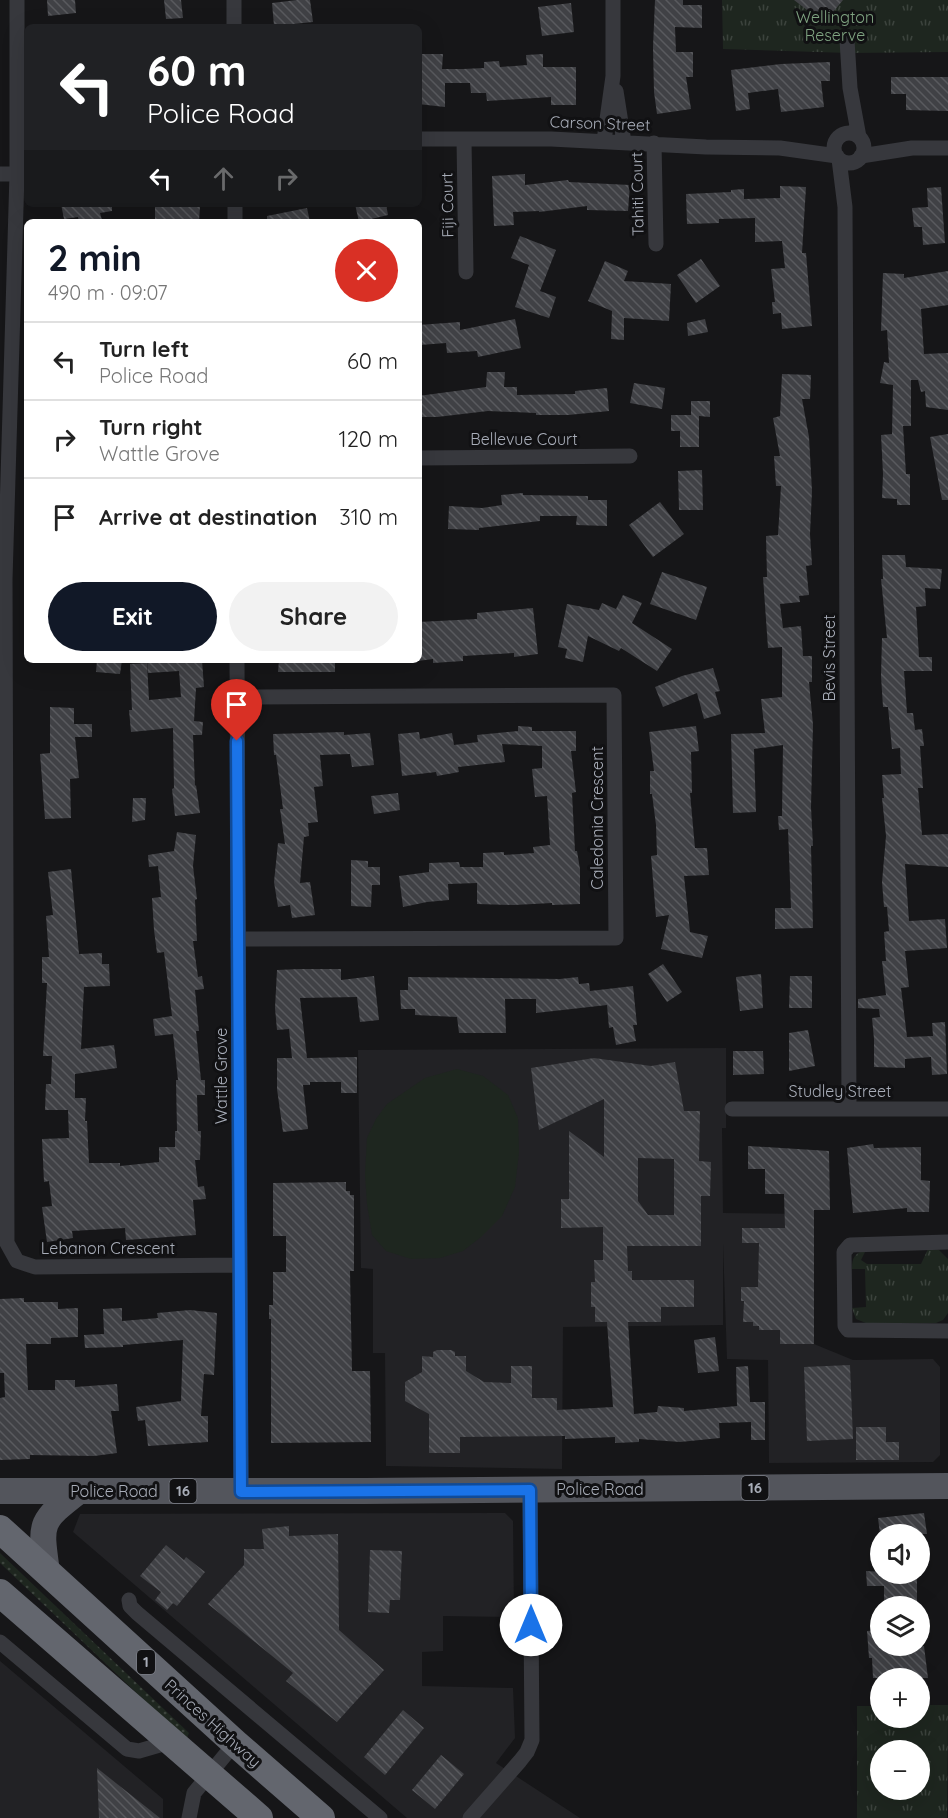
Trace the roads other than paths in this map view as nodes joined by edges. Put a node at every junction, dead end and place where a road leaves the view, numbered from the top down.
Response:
1 (17, 0) edge
2 (234, 0) edge
3 (613, 0) edge
4 (234, 24) edge
5 (847, 39) dead end
6 (613, 76) junction
7 (422, 139) edge
8 (464, 139) junction
9 (604, 141) junction
10 (624, 142) junction
11 (654, 143) junction
12 (848, 148) junction
13 (948, 148) edge
14 (0, 174) edge
15 (17, 174) junction
16 (656, 244) dead end
17 (466, 272) dead end
18 (4, 436) edge
19 (630, 456) dead end
20 (422, 458) edge
21 (237, 663) edge
22 (237, 697) junction
23 (238, 939) junction
24 (732, 1109) dead end
25 (849, 1109) junction
26 (948, 1109) edge
27 (948, 1242) edge
28 (240, 1265) junction
29 (948, 1331) edge
30 (948, 1486) edge
31 (530, 1490) junction
32 (0, 1491) edge
33 (79, 1491) junction
34 (241, 1492) junction
35 (0, 1529) edge
36 (47, 1572) junction
37 (0, 1593) edge
38 (129, 1600) dead end
39 (0, 1642) edge
40 (170, 1742) junction
41 (235, 1743) junction
42 (208, 1775) junction
43 (189, 1818) edge
44 (259, 1818) edge
45 (321, 1818) edge
46 (380, 1818) edge
47 (470, 1818) edge

1 - 15 street, Lebanon Crescent
2 - 4 street
3 - 6 street
5 - 12 street, Bevis Street
6 - 9 street
6 - 10 street
7 - 8 street, Carson Street
8 - 9 street, Carson Street
8 - 17 street, Fiji Court
9 - 10 street, Carson Street
10 - 11 street, Carson Street
11 - 12 street, Carson Street
11 - 16 street, Tahiti Court
12 - 13 street, Carson Street
12 - 25 street, Bevis Street
14 - 15 street
15 - 18 street, Lebanon Crescent
18 - 28 street, Lebanon Crescent
19 - 20 street, Bellevue Court
21 - 22 street, Wattle Grove
22 - 23 street, Wattle Grove
22 - 23 street, Caledonia Crescent
23 - 28 street, Wattle Grove
24 - 25 street, Studley Street
25 - 26 street, Studley Street
27 - 29 street
28 - 34 street, Wattle Grove
30 - 31 main road, Police Road / 16
31 - 34 main road, Police Road / 16
31 - 47 street
32 - 33 main road, Police Road / 16
33 - 34 main road, Police Road / 16
33 - 36 main road
35 - 36 highway, Princes Highway / 1
36 - 41 highway, Princes Highway / 1
37 - 40 highway
38 - 46 street, Princes Highway
39 - 40 street
40 - 42 highway
41 - 42 street
41 - 45 highway, Princes Highway / 1
42 - 43 street
42 - 44 highway

